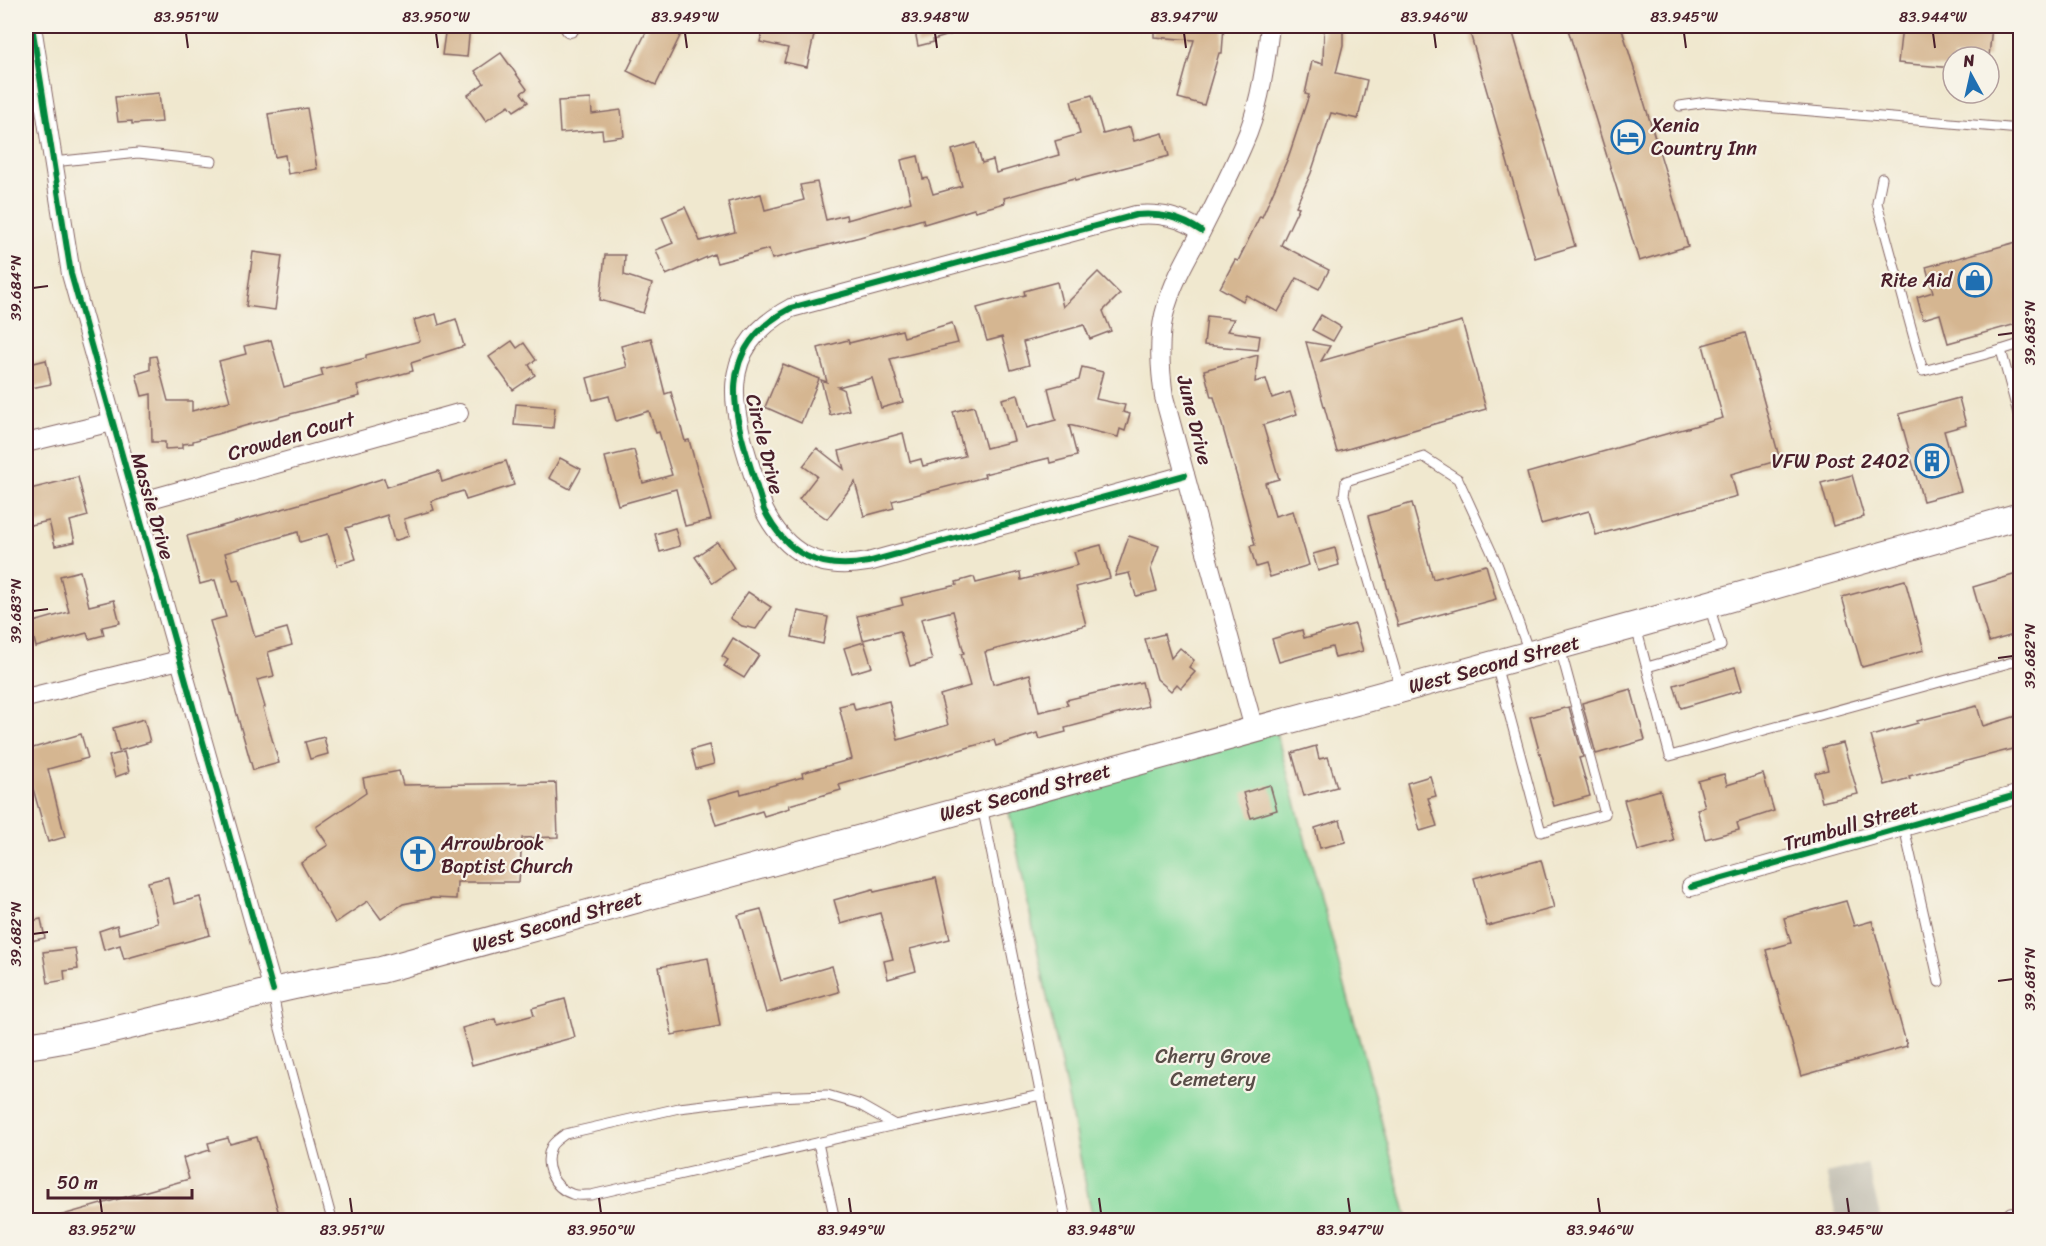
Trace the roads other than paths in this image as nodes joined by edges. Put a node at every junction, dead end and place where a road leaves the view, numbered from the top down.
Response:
1 (32, 26) edge
2 (1270, 26) edge
3 (1680, 106) dead end
4 (2020, 129) edge
5 (212, 161) dead end
6 (53, 162) junction
7 (1882, 178) dead end
8 (1201, 231) junction
9 (2020, 344) edge
10 (2001, 350) junction
11 (459, 412) dead end
12 (2020, 421) edge
13 (112, 422) junction
14 (26, 443) edge
15 (1185, 475) junction
16 (136, 503) junction
17 (2020, 516) edge
18 (1709, 604) junction
19 (1636, 625) junction
20 (1560, 645) junction
21 (1530, 654) junction
22 (179, 660) junction
23 (2020, 660) edge
24 (1495, 663) junction
25 (1647, 668) junction
26 (1401, 689) junction
27 (26, 698) edge
28 (1254, 729) junction
29 (2020, 794) edge
30 (981, 804) junction
31 (1904, 827) junction
32 (1691, 887) dead end
33 (1939, 982) dead end
34 (273, 990) junction
35 (26, 1046) edge
36 (1041, 1095) junction
37 (895, 1125) junction
38 (818, 1143) junction
39 (2020, 1211) edge
40 (332, 1221) edge
41 (835, 1221) edge
42 (1066, 1221) edge
43 (2001, 1221) edge

1 - 6 street, Massie Drive
2 - 8 street, June Drive
3 - 4 lane
5 - 6 lane
6 - 13 street, Massie Drive
7 - 10 lane
8 - 15 street, June Drive
8 - 15 street, Circle Drive
9 - 10 lane
10 - 12 lane
11 - 16 street, Crowden Court
13 - 14 street
13 - 16 street, Massie Drive
15 - 28 street, June Drive
16 - 22 street, Massie Drive
17 - 18 main road, West Second Street
18 - 19 main road, West Second Street
18 - 25 lane
19 - 20 main road, West Second Street
19 - 25 lane
20 - 21 main road, West Second Street
20 - 24 lane
21 - 24 main road, West Second Street
21 - 26 lane
22 - 27 street
22 - 34 street, Massie Drive
23 - 25 lane
24 - 26 main road, West Second Street
26 - 28 main road, West Second Street
28 - 30 main road, West Second Street
29 - 31 street, Trumbull Street
30 - 34 main road, West Second Street
30 - 36 lane
31 - 32 street, Trumbull Street
31 - 33 lane
34 - 35 main road, West Second Street
34 - 40 lane
36 - 37 lane
36 - 42 lane
37 - 38 lane
37 - 38 lane
38 - 41 lane
39 - 43 lane

